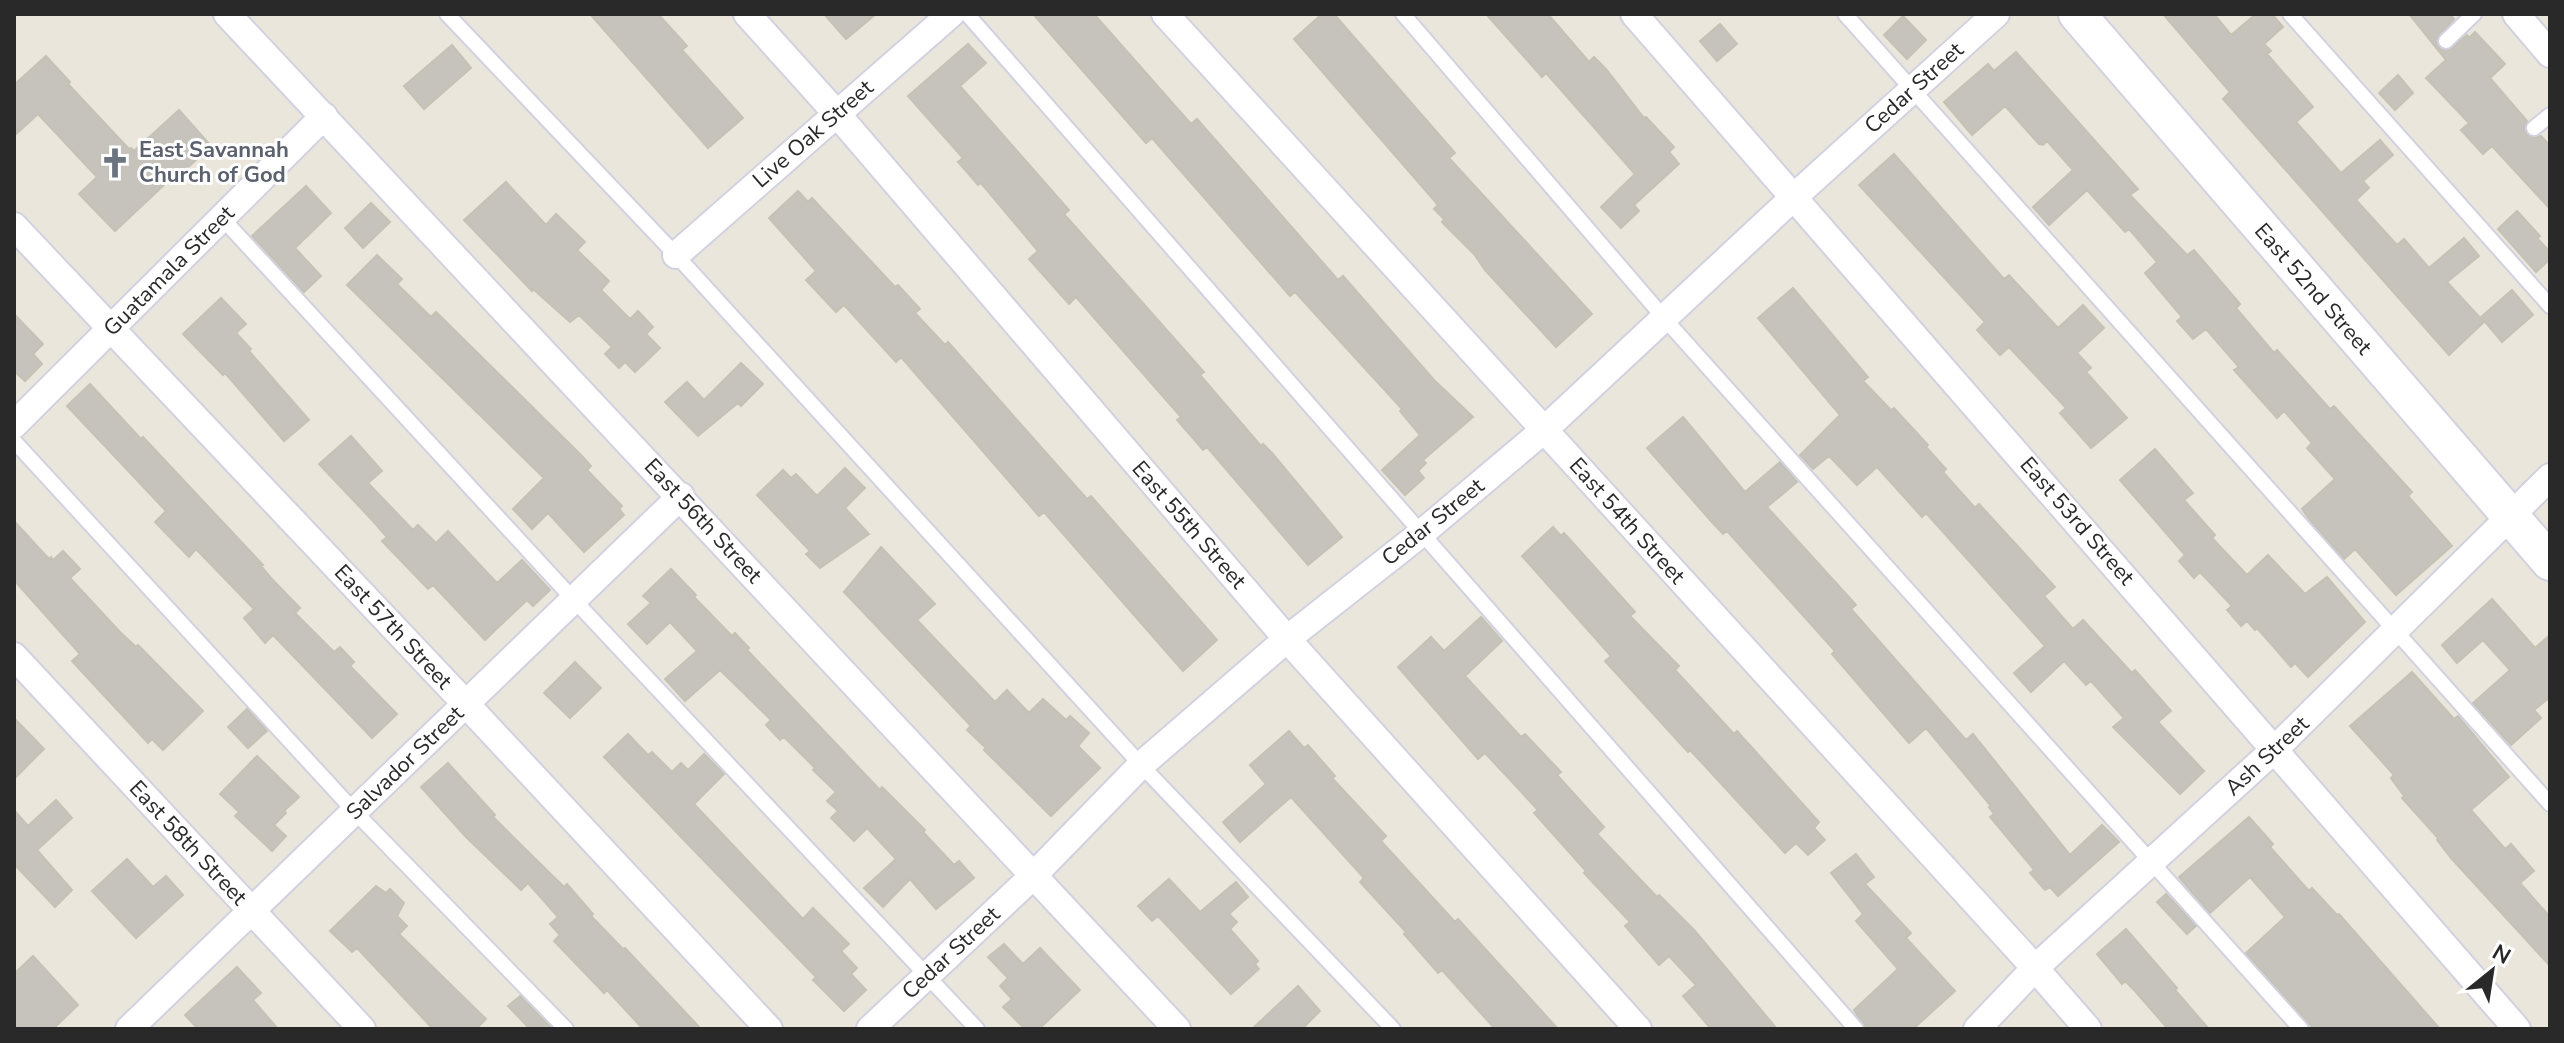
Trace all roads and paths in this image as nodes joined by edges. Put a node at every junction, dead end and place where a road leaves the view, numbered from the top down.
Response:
1 (227, 14) edge
2 (447, 14) edge
3 (747, 14) edge
4 (951, 14) edge
5 (967, 14) edge
6 (1165, 14) edge
7 (1403, 14) edge
8 (1634, 14) edge
9 (1845, 14) edge
10 (1996, 14) edge
11 (2077, 14) edge
12 (2290, 14) edge
13 (2474, 14) edge
14 (2516, 14) edge
15 (2446, 41) dead end
16 (2550, 54) edge
17 (1911, 91) junction
18 (837, 114) junction
19 (2550, 115) edge
20 (324, 116) junction
21 (2534, 128) dead end
22 (1795, 196) junction
23 (222, 218) junction
24 (14, 226) edge
25 (676, 255) junction
26 (2550, 306) edge
27 (1664, 318) junction
28 (111, 330) junction
29 (14, 425) edge
30 (1544, 430) junction
31 (14, 441) edge
32 (2550, 477) edge
33 (681, 496) junction
34 (2510, 518) junction
35 (1423, 532) junction
36 (2550, 562) edge
37 (574, 600) junction
38 (2396, 630) junction
39 (1287, 639) junction
40 (14, 656) edge
41 (466, 704) junction
42 (2275, 749) junction
43 (1141, 765) junction
44 (2550, 804) edge
45 (355, 812) junction
46 (2152, 862) junction
47 (1032, 877) junction
48 (251, 912) junction
49 (2035, 968) junction
50 (927, 975) junction
51 (129, 1029) edge
52 (362, 1029) edge
53 (566, 1029) edge
54 (769, 1029) edge
55 (870, 1029) edge
56 (977, 1029) edge
57 (1177, 1029) edge
58 (1393, 1029) edge
59 (1638, 1029) edge
60 (1856, 1029) edge
61 (1977, 1029) edge
62 (2088, 1029) edge
63 (2301, 1029) edge
64 (2517, 1029) edge

1 - 20 street, East 56th Street
2 - 25 lane
3 - 18 street, East 55th Street
4 - 18 street, Live Oak Street
5 - 35 lane
6 - 30 street, East 54th Street
7 - 27 lane
8 - 22 street, East 53rd Street
9 - 17 lane
10 - 17 street, Cedar Street
11 - 34 main road, East 52nd Street
12 - 26 lane
13 - 15 lane
14 - 16 street
17 - 22 street, Cedar Street
17 - 38 lane
18 - 25 street, Live Oak Street
18 - 39 street, East 55th Street
19 - 21 lane
20 - 23 street, Guatamala Street
20 - 33 street, East 56th Street
22 - 27 street, Cedar Street
22 - 42 street, East 53rd Street
23 - 28 street, Guatamala Street
23 - 37 lane
24 - 28 street, East 57th Street
25 - 43 lane
27 - 30 street, Cedar Street
27 - 46 lane
28 - 29 street, Guatamala Street
28 - 41 street, East 57th Street
30 - 35 street, Cedar Street
30 - 49 street, East 54th Street
31 - 45 lane
32 - 34 street, Ash Street
33 - 37 street, Salvador Street
33 - 47 street, East 56th Street
34 - 36 main road, East 52nd Street
34 - 38 street, Ash Street
35 - 39 street, Cedar Street
35 - 60 lane
37 - 41 street, Salvador Street
37 - 50 lane
38 - 42 street, Ash Street
38 - 44 lane
39 - 43 street, Cedar Street
39 - 59 street, East 55th Street
40 - 48 street, East 58th Street
41 - 45 street, Salvador Street
41 - 54 street, East 57th Street
42 - 46 street, Ash Street
42 - 64 street, East 53rd Street
43 - 47 street, Cedar Street
43 - 58 lane
45 - 48 street, Salvador Street
45 - 53 lane
46 - 49 street, Ash Street
46 - 63 lane
47 - 50 street, Cedar Street
47 - 57 street, East 56th Street
48 - 51 street, Salvador Street
48 - 52 street, East 58th Street
49 - 61 street, Ash Street
49 - 62 street, East 54th Street
50 - 55 street, Cedar Street
50 - 56 lane

